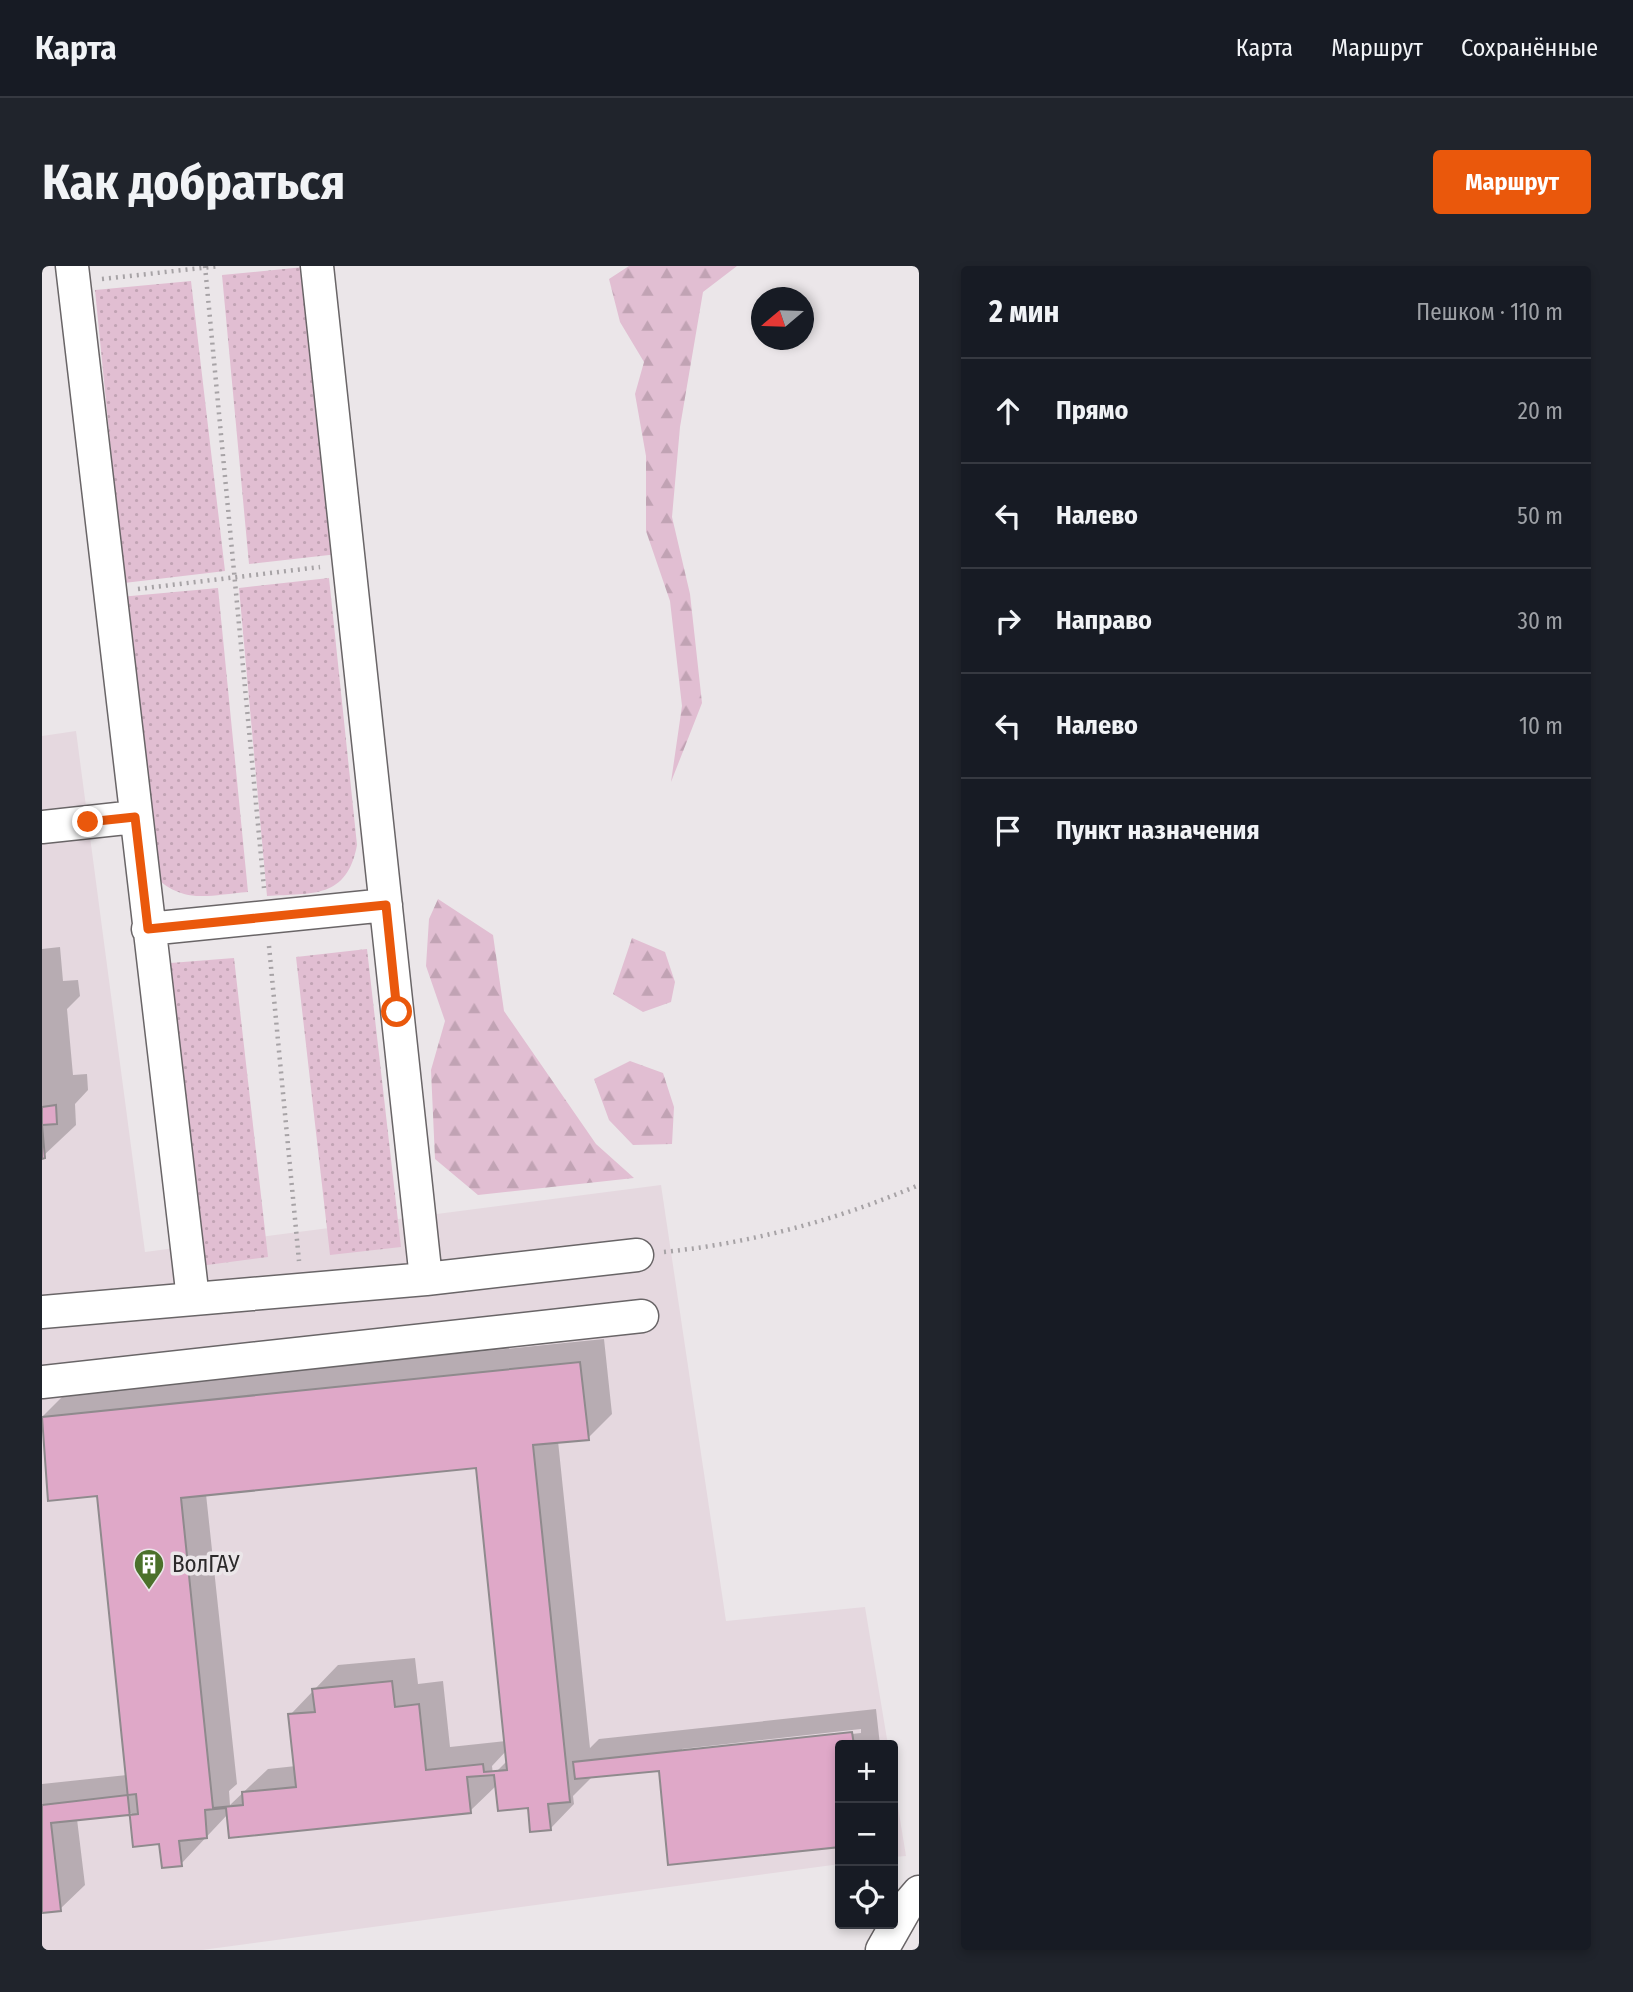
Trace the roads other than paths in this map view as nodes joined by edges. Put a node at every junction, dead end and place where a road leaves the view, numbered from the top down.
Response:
1 (317, 266) edge
2 (73, 274) edge
3 (135, 817) junction
4 (42, 827) edge
5 (386, 905) junction
6 (148, 929) junction
7 (637, 1255) road end
8 (426, 1279) junction
9 (193, 1299) junction
10 (42, 1312) edge
11 (642, 1316) dead end
12 (42, 1382) edge
13 (919, 1892) edge
14 (882, 1950) edge

1 - 5 street
2 - 3 street
3 - 4 street
3 - 6 street
5 - 6 street
5 - 8 street
6 - 9 street
7 - 8 street
8 - 9 street
9 - 10 street
11 - 12 street
13 - 14 street

